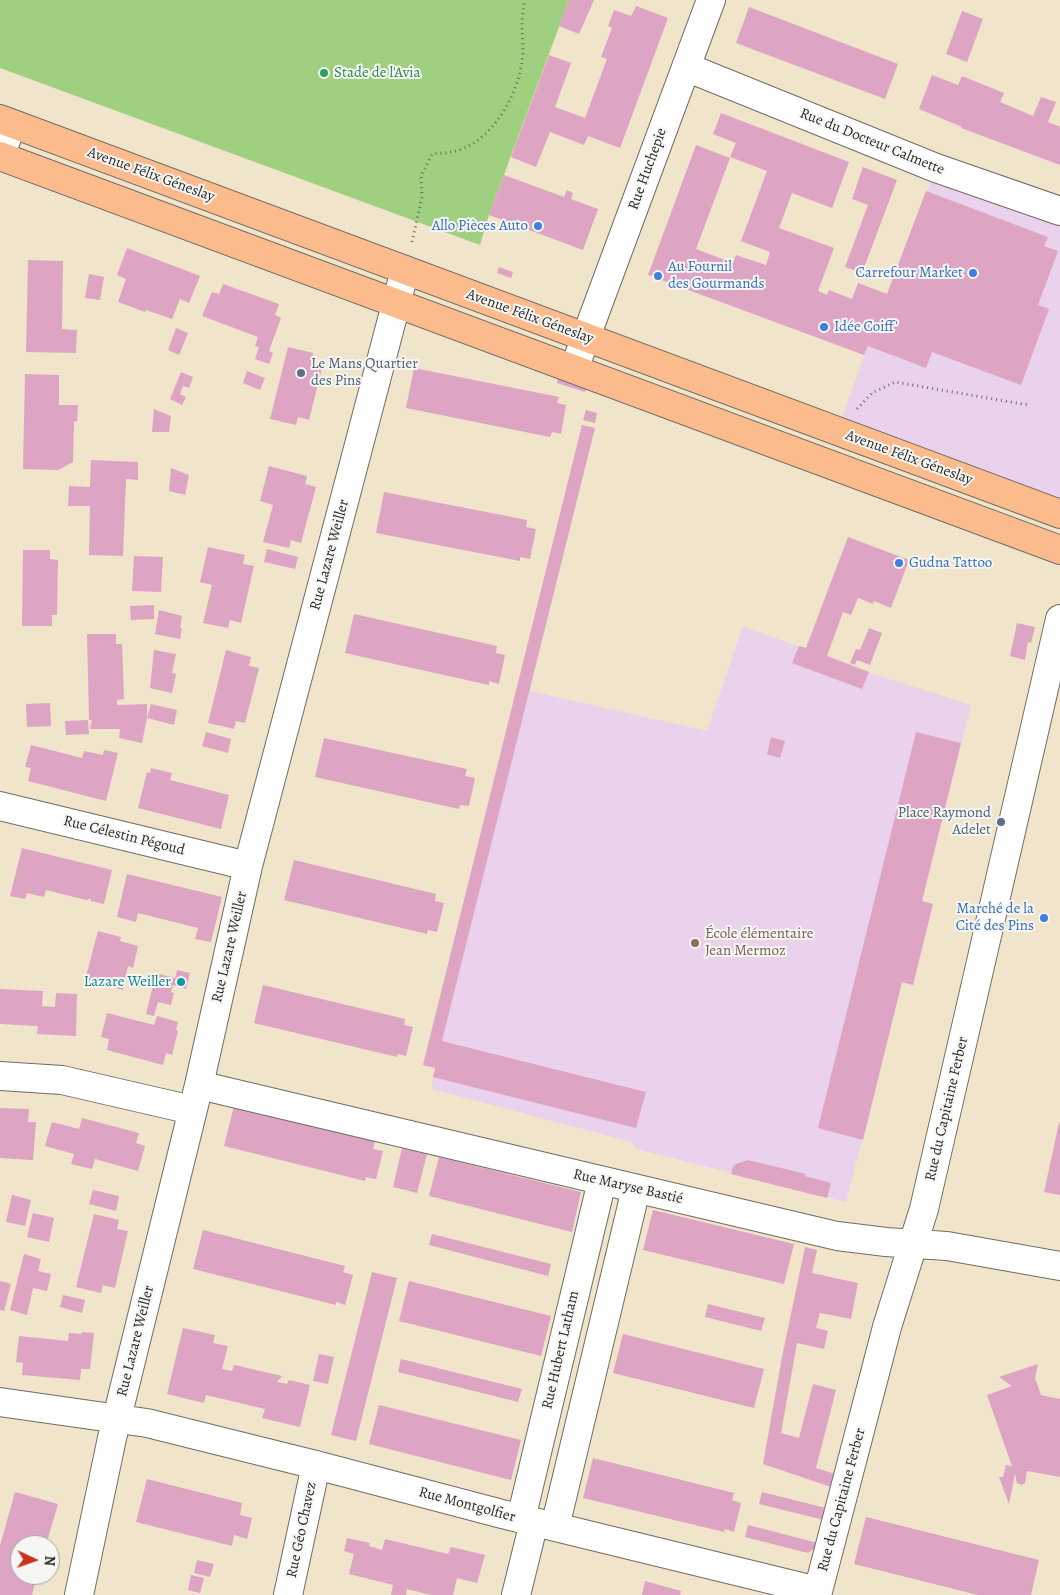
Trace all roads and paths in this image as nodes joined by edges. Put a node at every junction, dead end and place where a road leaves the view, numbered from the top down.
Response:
1 (525, 0) edge
2 (711, 0) edge
3 (686, 67) junction
4 (6, 122) edge
5 (0, 156) edge
6 (1060, 211) edge
7 (405, 270) junction
8 (396, 303) junction
9 (586, 338) junction
10 (574, 369) junction
11 (1028, 405) dead end
12 (837, 431) junction
13 (1060, 514) edge
14 (1060, 550) edge
15 (1060, 619) edge
16 (0, 806) edge
17 (248, 866) junction
18 (0, 1076) edge
19 (196, 1098) junction
20 (602, 1181) junction
21 (636, 1189) junction
22 (914, 1243) junction
23 (1060, 1266) edge
24 (0, 1402) edge
25 (117, 1419) junction
26 (316, 1465) junction
27 (537, 1523) junction
28 (818, 1593) edge
29 (79, 1595) edge
30 (288, 1595) edge
31 (516, 1595) edge

1 - 7 path
2 - 3 street, Rue Huchepie
3 - 6 street, Rue du Docteur Calmette
3 - 9 street, Rue Huchepie
4 - 5 street
4 - 7 main road, Avenue Félix Géneslay
5 - 8 main road
7 - 8 street, Rue Lazare Weiller
7 - 9 main road, Avenue Félix Géneslay
8 - 10 main road
8 - 17 street, Rue Lazare Weiller
9 - 10 street, Rue Huchepie
9 - 12 main road, Avenue Félix Géneslay
10 - 14 main road
11 - 12 path
12 - 13 main road, Avenue Félix Géneslay
15 - 22 street, Rue du Capitaine Ferber
16 - 17 street, Rue Célestin Pégoud
17 - 19 street, Rue Lazare Weiller
18 - 19 street, Rue Maryse Bastié
19 - 20 street, Rue Maryse Bastié
19 - 25 street, Rue Lazare Weiller
20 - 21 street, Rue Maryse Bastié
20 - 27 street, Rue Hubert Latham
21 - 22 street, Rue Maryse Bastié
21 - 27 street, Rue Hubert Latham
22 - 23 street, Rue Maryse Bastié
22 - 28 street, Rue du Capitaine Ferber
24 - 25 street, Rue Montgolfier
25 - 26 street, Rue Montgolfier
25 - 29 street, Rue Lazare Weiller
26 - 27 street, Rue Montgolfier
26 - 30 street, Rue Géo Chavez
27 - 28 street, Rue Montgolfier
27 - 31 street, Rue Hubert Latham

